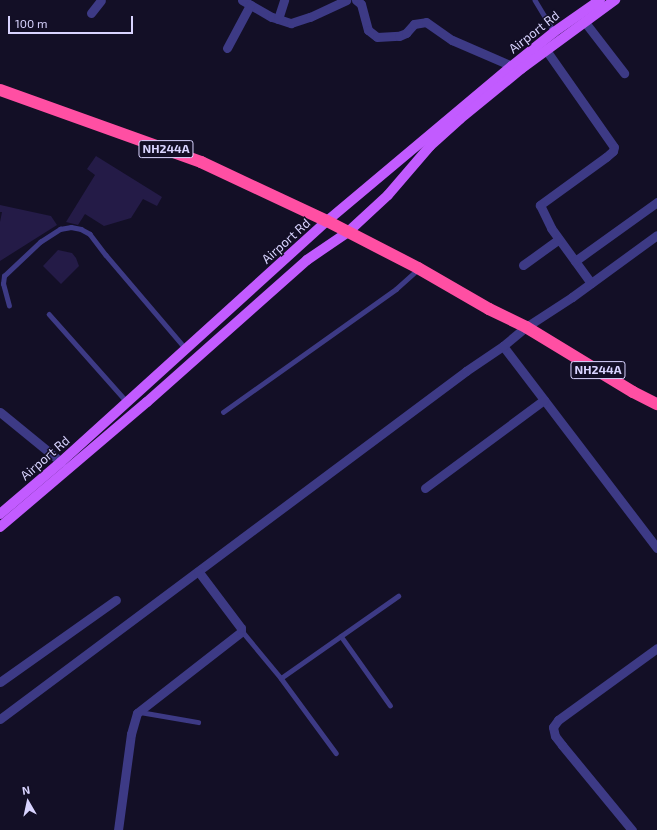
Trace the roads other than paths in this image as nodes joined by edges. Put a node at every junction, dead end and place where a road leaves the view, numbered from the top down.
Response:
1 (101, 0) edge
2 (242, 0) edge
3 (284, 0) edge
4 (346, 0) edge
5 (356, 0) edge
6 (535, 0) edge
7 (600, 0) edge
8 (615, 0) edge
9 (250, 5) junction
10 (91, 13) dead end
11 (278, 19) junction
12 (584, 21) junction
13 (554, 32) junction
14 (227, 48) dead end
15 (546, 50) junction
16 (512, 66) junction
17 (624, 73) dead end
18 (0, 90) edge
19 (657, 202) edge
20 (327, 221) junction
21 (348, 232) junction
22 (657, 235) edge
23 (559, 239) junction
24 (575, 262) junction
25 (523, 265) dead end
26 (418, 268) junction
27 (591, 283) junction
28 (9, 306) dead end
29 (49, 314) dead end
30 (526, 327) junction
31 (502, 346) junction
32 (186, 349) junction
33 (544, 400) junction
34 (127, 402) junction
35 (657, 404) edge
36 (0, 412) edge
37 (223, 412) dead end
38 (61, 462) junction
39 (425, 488) dead end
40 (0, 514) edge
41 (0, 527) edge
42 (657, 548) edge
43 (198, 571) junction
44 (398, 596) dead end
45 (116, 600) dead end
46 (242, 631) junction
47 (341, 636) junction
48 (657, 648) edge
49 (281, 678) junction
50 (0, 682) edge
51 (390, 706) dead end
52 (139, 711) junction
53 (0, 719) edge
54 (198, 722) dead end
55 (336, 753) dead end
56 (118, 830) edge
57 (632, 830) edge

1 - 10 street
2 - 9 street
3 - 11 street
4 - 11 street
5 - 16 street
6 - 13 lane
7 - 13 main road, Airport Rd
8 - 12 main road
9 - 11 street
9 - 14 street
12 - 15 main road
12 - 17 street
13 - 16 main road, Airport Rd
15 - 21 main road
15 - 23 street
16 - 20 main road, Airport Rd
18 - 20 highway, NH244A
19 - 24 street
20 - 21 highway, NH244A
20 - 32 main road, Airport Rd
21 - 26 highway, NH244A
21 - 41 main road
22 - 27 street
23 - 24 street
23 - 25 street
24 - 27 street
26 - 30 highway, NH244A
26 - 37 lane
27 - 30 street
28 - 32 lane
29 - 34 lane
30 - 31 street
30 - 35 highway, NH244A
31 - 33 street
31 - 43 street
32 - 34 main road, Airport Rd
33 - 39 street
33 - 42 street
34 - 38 main road, Airport Rd
36 - 38 street
38 - 40 main road, Airport Rd
43 - 46 street
43 - 53 street
44 - 47 lane
45 - 50 street
46 - 49 lane
46 - 52 street
47 - 49 lane
47 - 51 lane
48 - 57 street
49 - 55 lane
52 - 54 lane
52 - 56 street

